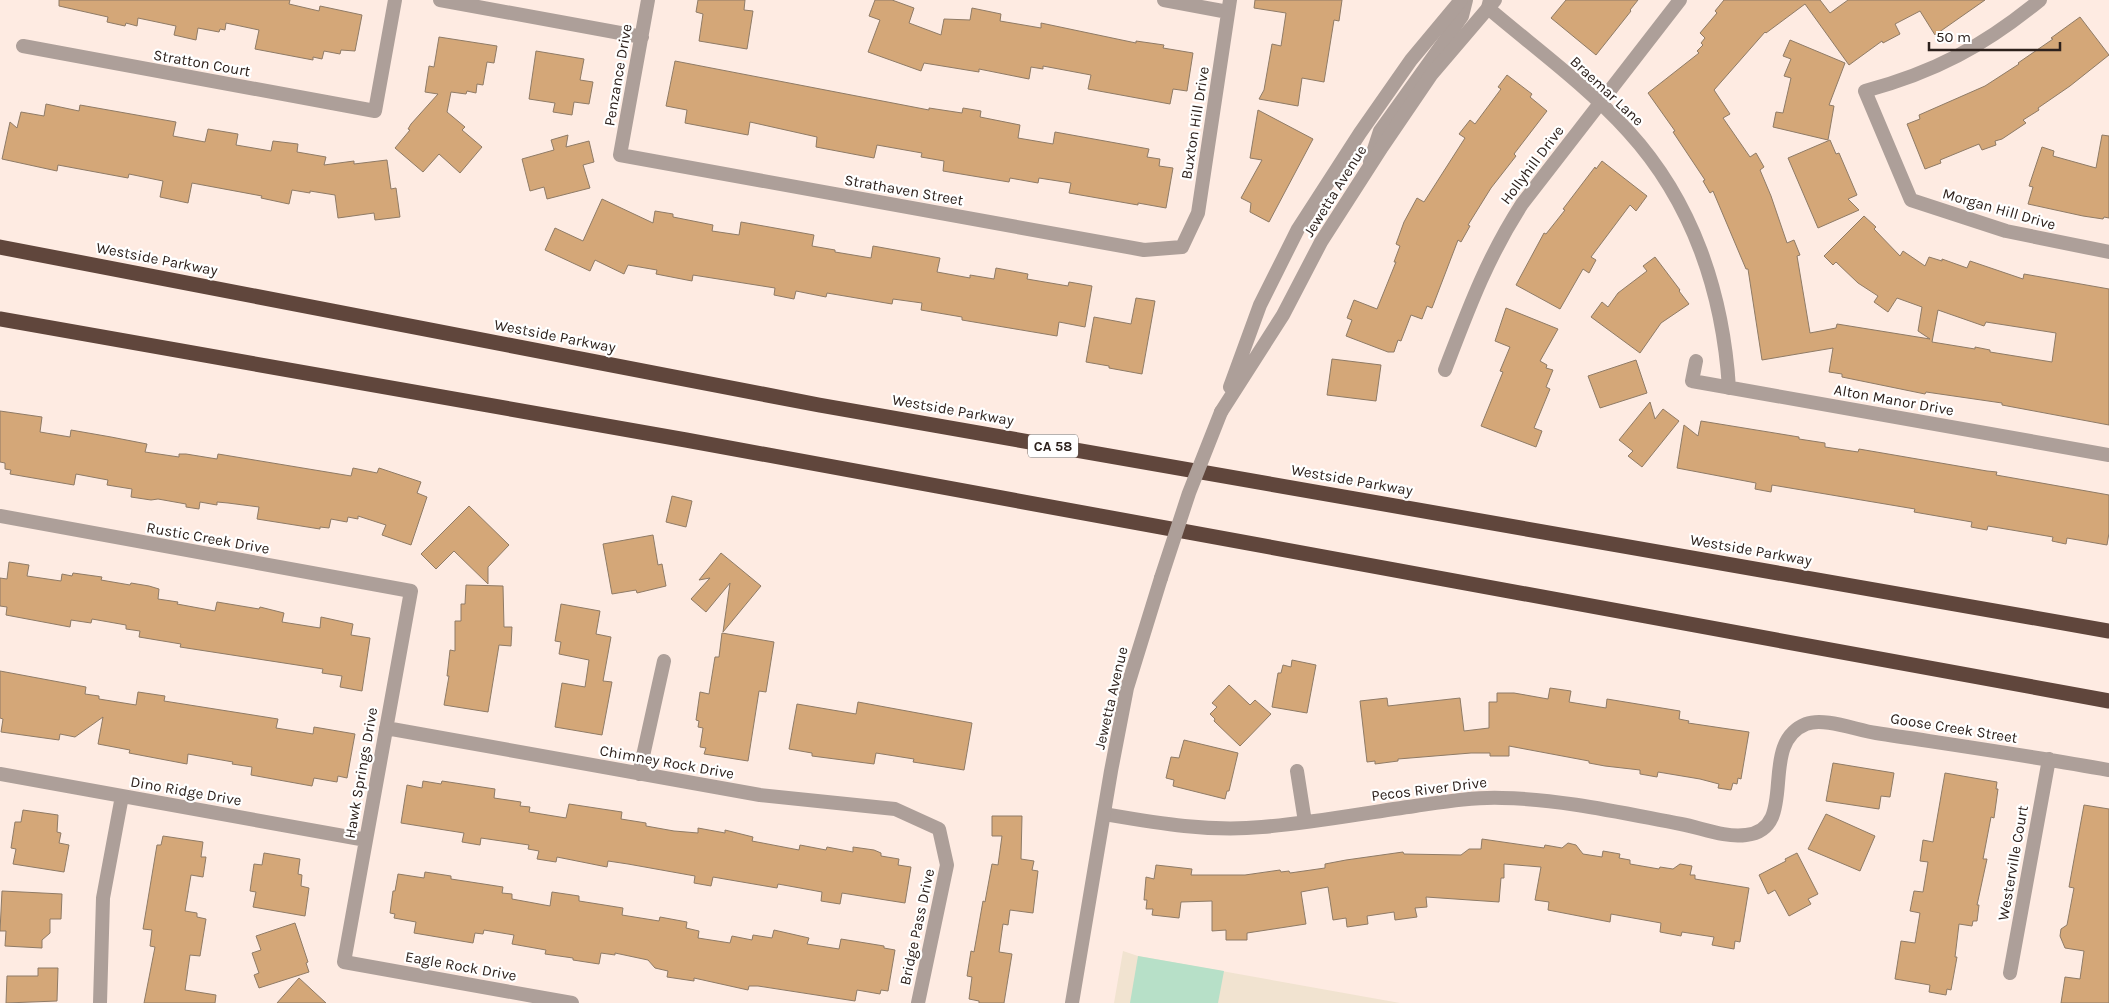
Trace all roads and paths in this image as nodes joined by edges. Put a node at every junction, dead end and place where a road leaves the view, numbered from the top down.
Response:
1 (395, 0) edge
2 (440, 0) edge
3 (648, 0) edge
4 (1164, 0) edge
5 (1461, 0) edge
6 (1466, 0) edge
7 (1680, 0) edge
8 (2040, 0) edge
9 (1491, 3) edge
10 (1229, 6) edge
11 (642, 36) junction
12 (23, 46) dead end
13 (1600, 102) junction
14 (620, 155) joint
15 (1369, 167) junction
16 (0, 247) edge
17 (1182, 247) joint
18 (2109, 252) edge
19 (0, 319) edge
20 (1696, 361) dead end
21 (1445, 370) dead end
22 (1730, 388) junction
23 (1222, 412) junction
24 (2109, 456) edge
25 (0, 516) edge
26 (411, 591) joint
27 (2109, 631) edge
28 (664, 661) dead end
29 (2109, 701) edge
30 (386, 728) junction
31 (2049, 759) junction
32 (2109, 770) edge
33 (1297, 771) dead end
34 (0, 774) edge
35 (639, 774) junction
36 (122, 796) junction
37 (1104, 814) junction
38 (1305, 822) junction
39 (939, 829) joint
40 (1756, 833) joint
41 (366, 840) junction
42 (344, 962) joint
43 (2010, 973) dead end
44 (100, 1003) edge
45 (572, 1003) edge
46 (918, 1003) edge
47 (1072, 1003) edge

1 - 12 street, Stratton Court
2 - 11 street
3 - 11 street, Penzance Drive
4 - 10 street
5 - 23 street, Jewetta Avenue
6 - 15 street
7 - 13 street, Hollyhill Drive
8 - 18 street, Morgan Hill Drive
9 - 13 street, Braemar Lane
9 - 15 street, Jewetta Avenue
10 - 17 street, Buxton Hill Drive
11 - 14 street, Penzance Drive
13 - 21 street, Hollyhill Drive
13 - 22 street, Braemar Lane
14 - 17 street, Strathaven Street
15 - 23 street, Jewetta Avenue
16 - 27 highway, Westside Parkway / CA 58
19 - 29 highway
20 - 22 street, Alton Manor Drive
22 - 24 street, Alton Manor Drive
23 - 37 street, Jewetta Avenue, bridge
25 - 26 street, Rustic Creek Drive
26 - 30 street, Hawk Springs Drive
28 - 35 street
30 - 35 street, Chimney Rock Drive
30 - 41 street, Hawk Springs Drive
31 - 32 street, Goose Creek Street
31 - 40 street, Goose Creek Street
31 - 43 street, Westerville Court
33 - 38 street
34 - 36 street, Dino Ridge Drive
35 - 39 street, Chimney Rock Drive
36 - 41 street, Dino Ridge Drive
36 - 44 street
37 - 38 street, Pecos River Drive
37 - 47 street, Jewetta Avenue
38 - 40 street, Pecos River Drive
39 - 46 street, Bridge Pass Drive
41 - 42 street, Hawk Springs Drive
42 - 45 street, Eagle Rock Drive

